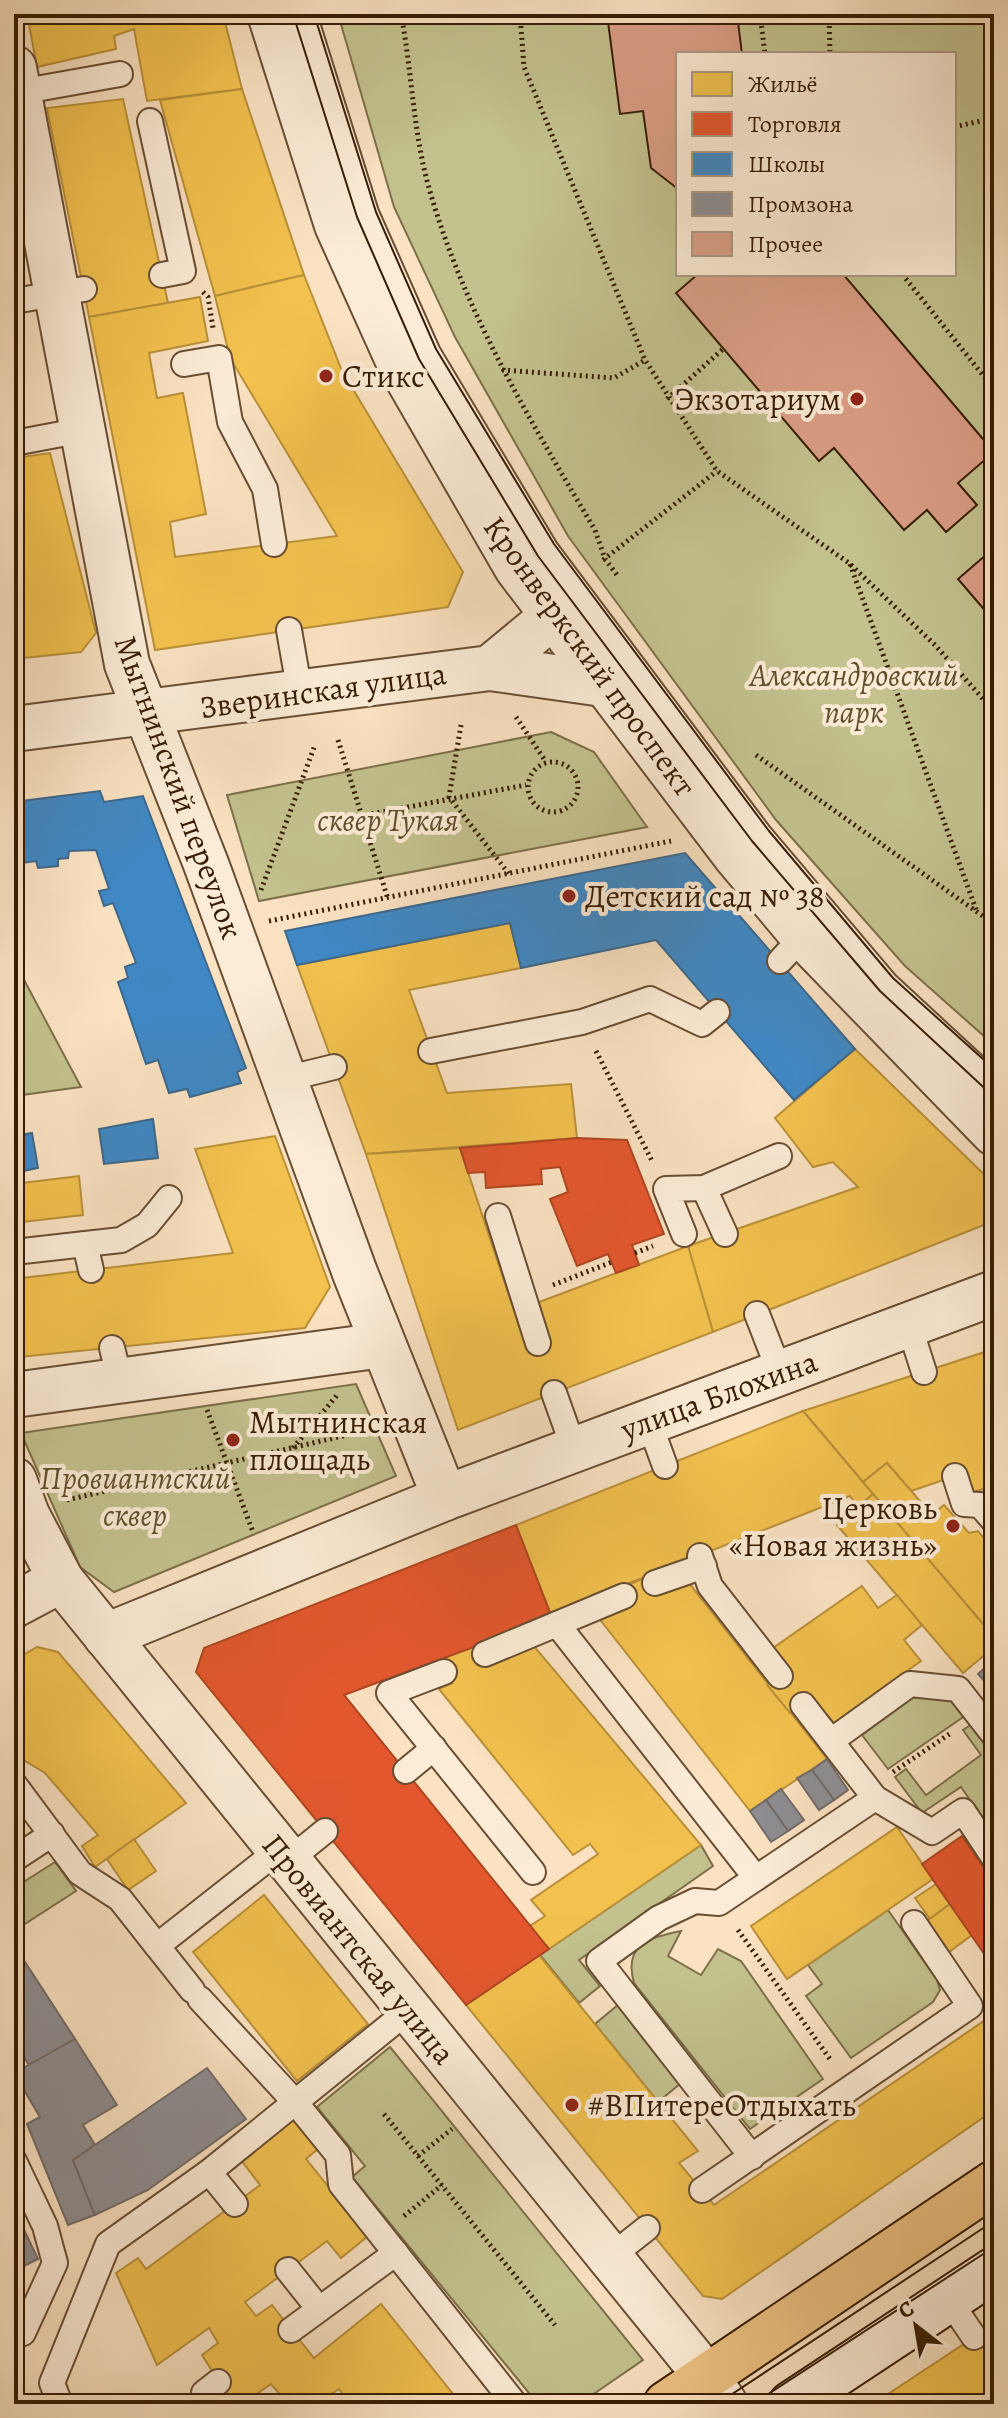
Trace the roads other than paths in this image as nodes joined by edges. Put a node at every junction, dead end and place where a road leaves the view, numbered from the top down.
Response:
1 (270, 14) edge
2 (304, 14) edge
3 (120, 74) dead end
4 (16, 80) edge
5 (150, 121) dead end
6 (173, 273) road end
7 (71, 291) junction
8 (14, 301) edge
9 (184, 364) dead end
10 (83, 430) junction
11 (14, 443) edge
12 (274, 544) dead end
13 (553, 616) junction
14 (289, 630) dead end
15 (490, 668) junction
16 (603, 684) junction
17 (300, 693) junction
18 (147, 713) junction
19 (14, 729) edge
20 (717, 1012) dead end
21 (431, 1051) dead end
22 (334, 1067) dead end
23 (285, 1079) junction
24 (994, 1084) edge
25 (994, 1133) edge
26 (779, 1156) dead end
27 (704, 1188) junction
28 (169, 1198) dead end
29 (498, 1216) dead end
30 (684, 1234) dead end
31 (725, 1234) dead end
32 (85, 1244) junction
33 (14, 1252) edge
34 (91, 1270) dead end
35 (994, 1293) edge
36 (757, 1314) dead end
37 (909, 1325) junction
38 (538, 1343) dead end
39 (383, 1345) junction
40 (924, 1372) dead end
41 (780, 1373) junction
42 (554, 1393) dead end
43 (14, 1395) edge
44 (649, 1422) junction
45 (574, 1449) junction
46 (665, 1466) dead end
47 (955, 1476) dead end
48 (14, 1480) edge
49 (445, 1498) junction
50 (994, 1521) edge
51 (61, 1580) junction
52 (655, 1583) dead end
53 (624, 1596) dead end
54 (14, 1605) edge
55 (557, 1624) junction
56 (106, 1636) junction
57 (485, 1654) dead end
58 (444, 1672) dead end
59 (780, 1676) dead end
60 (803, 1705) dead end
61 (994, 1735) edge
62 (831, 1741) junction
63 (434, 1748) junction
64 (406, 1771) dead end
65 (14, 1784) edge
66 (875, 1798) junction
67 (325, 1831) dead end
68 (52, 1834) junction
69 (284, 1855) junction
70 (994, 1858) edge
71 (14, 1859) edge
72 (533, 1872) dead end
73 (756, 1878) junction
74 (914, 1923) dead end
75 (157, 1946) junction
76 (409, 2010) junction
77 (295, 2102) junction
78 (752, 2157) junction
79 (14, 2161) edge
80 (209, 2172) junction
81 (994, 2183) edge
82 (702, 2190) dead end
83 (235, 2204) dead end
84 (647, 2228) dead end
85 (389, 2244) junction
86 (609, 2258) junction
87 (288, 2270) dead end
88 (994, 2270) edge
89 (949, 2300) junction
90 (319, 2309) junction
91 (291, 2330) dead end
92 (14, 2336) edge
93 (974, 2337) dead end
94 (716, 2391) edge
95 (60, 2404) edge
96 (515, 2404) edge
97 (666, 2404) edge
98 (791, 2404) edge

1 - 13 street, Кронверкский проспект
2 - 24 lane
3 - 4 lane
4 - 7 street, Мытнинский переулок
5 - 6 lane
7 - 8 lane
7 - 10 street, Мытнинский переулок
9 - 12 lane
10 - 11 lane
10 - 18 street, Мытнинский переулок
13 - 15 street, Зверинская улица
13 - 16 street, Кронверкский проспект
14 - 17 lane
15 - 16 street, Зверинская улица
15 - 17 street, Зверинская улица
16 - 25 street, Кронверкский проспект
17 - 18 street, Зверинская улица
18 - 19 street, Зверинская улица
18 - 23 street, Мытнинский переулок
20 - 21 lane
22 - 23 lane
23 - 39 street, Мытнинский переулок
26 - 27 lane
27 - 30 lane
27 - 31 lane
28 - 32 lane
29 - 38 lane
32 - 33 lane
32 - 34 lane
35 - 37 street, улица Блохина
36 - 41 lane
37 - 40 lane
37 - 41 street, улица Блохина
39 - 43 street
39 - 49 street
41 - 44 street, улица Блохина
42 - 45 lane
44 - 45 street, улица Блохина
44 - 46 lane
45 - 49 street, улица Блохина
47 - 50 lane
48 - 51 street, Провиантская улица
49 - 56 street, улица Блохина
51 - 54 street
51 - 56 street, Провиантская улица
52 - 59 lane
53 - 55 lane
55 - 57 lane
55 - 73 lane
56 - 69 street, Провиантская улица
58 - 63 lane
60 - 62 lane
61 - 62 lane
62 - 66 lane
63 - 64 lane
63 - 72 lane
65 - 68 lane
66 - 70 lane
66 - 73 lane
67 - 69 lane
68 - 71 lane
68 - 75 lane
69 - 75 lane
69 - 76 street, Провиантская улица
73 - 78 lane
74 - 78 lane
75 - 77 lane
76 - 77 lane
76 - 86 street, Провиантская улица
77 - 80 lane
77 - 85 lane
78 - 82 lane
79 - 92 lane
80 - 83 lane
80 - 95 lane
81 - 94 main road
84 - 86 lane
85 - 90 lane
85 - 96 lane
86 - 94 street, Провиантская улица
87 - 90 lane
88 - 89 street
89 - 93 lane
89 - 98 street
90 - 91 lane
94 - 97 main road

